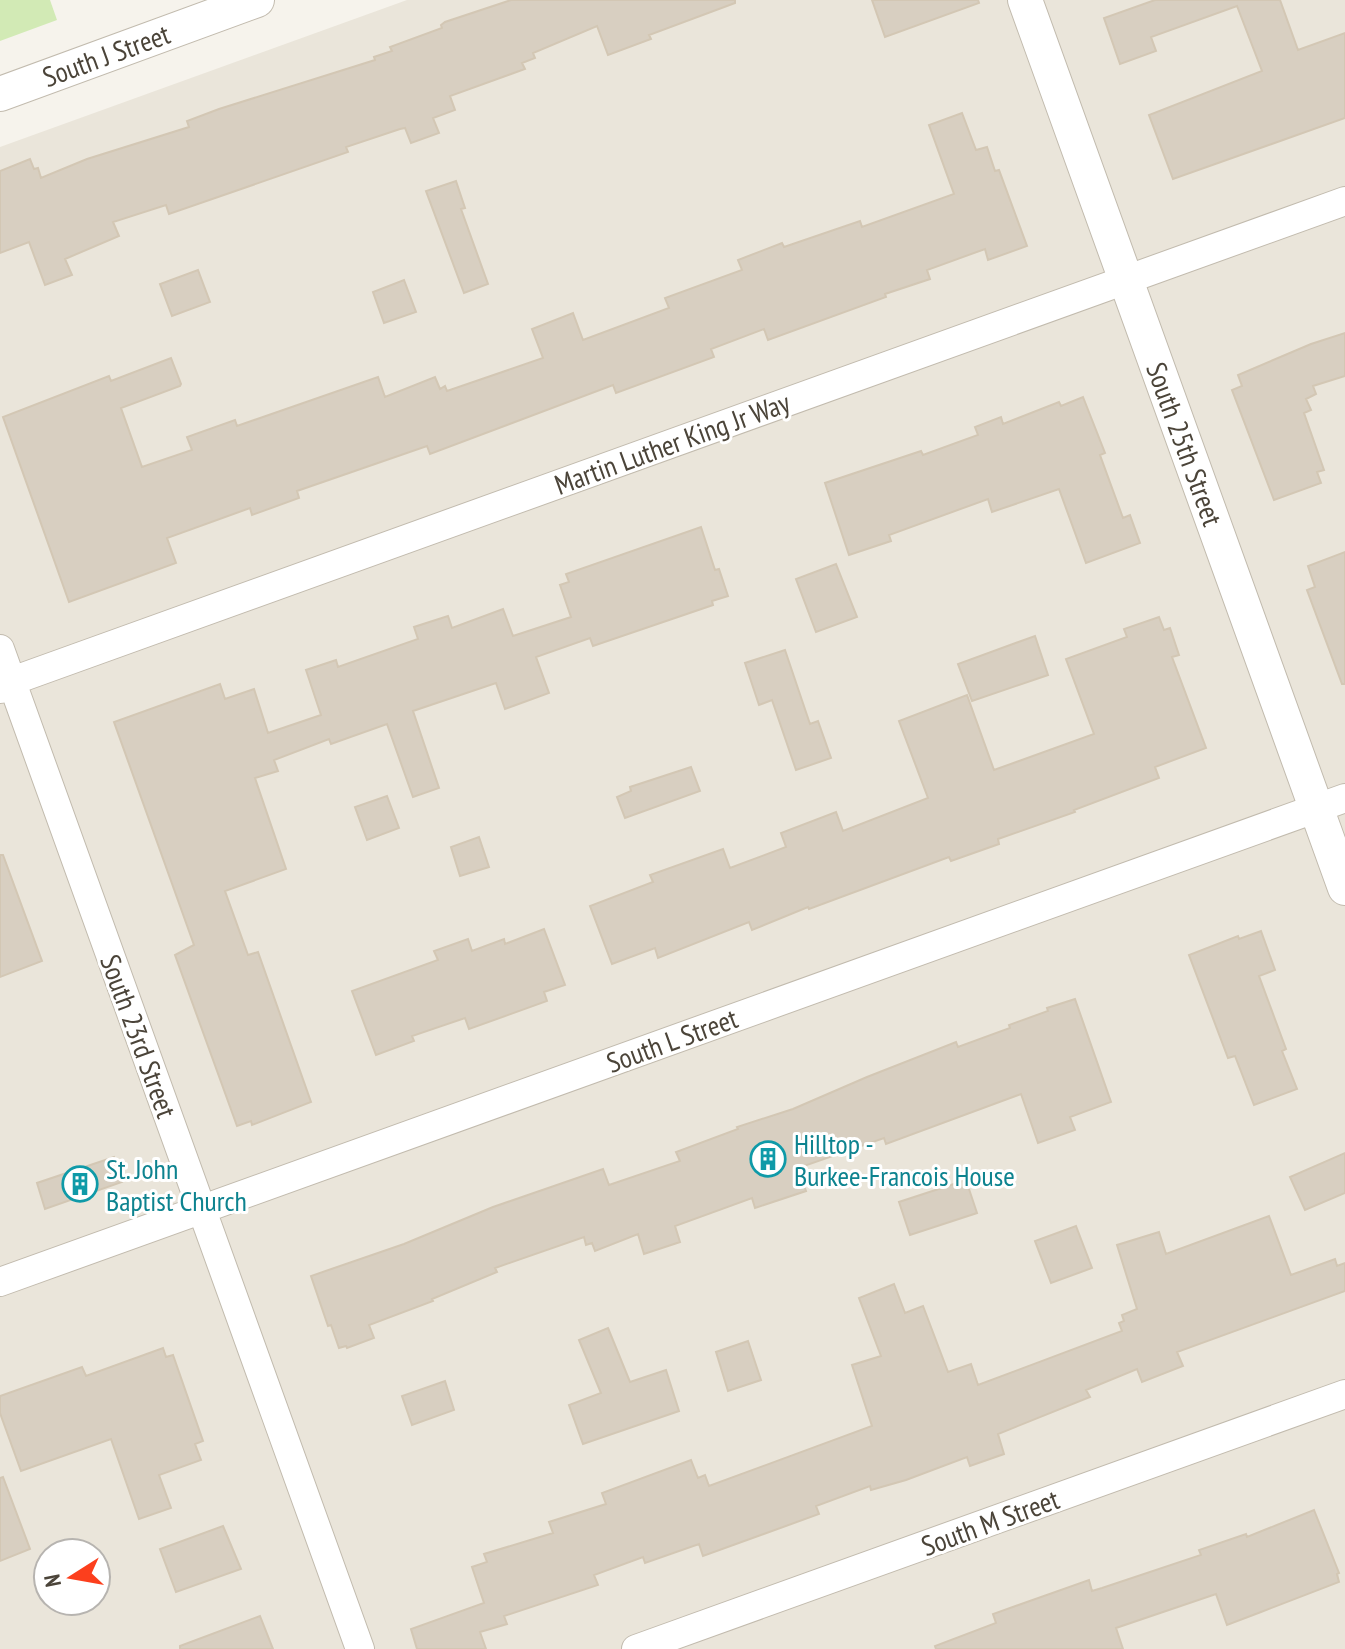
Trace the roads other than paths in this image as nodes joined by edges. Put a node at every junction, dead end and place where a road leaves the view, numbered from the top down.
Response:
1 (257, 0) edge
2 (1025, 0) edge
3 (0, 94) edge
4 (1345, 201) edge
5 (1126, 281) junction
6 (0, 649) edge
7 (6, 684) edge
8 (1331, 803) edge
9 (1345, 888) edge
10 (202, 1209) junction
11 (0, 1282) edge
12 (1345, 1394) edge
13 (360, 1649) edge
14 (636, 1649) edge

1 - 3 street, South J Street
2 - 5 street, South 25th Street
4 - 5 street, Martin Luther King Jr Way
5 - 7 street, Martin Luther King Jr Way
5 - 8 street, South 25th Street
6 - 7 street, South 23rd Street
7 - 10 street, South 23rd Street
8 - 9 street, South 25th Street
8 - 10 street, South L Street
10 - 11 street, South L Street
10 - 13 street, South 23rd Street
12 - 14 street, South M Street

